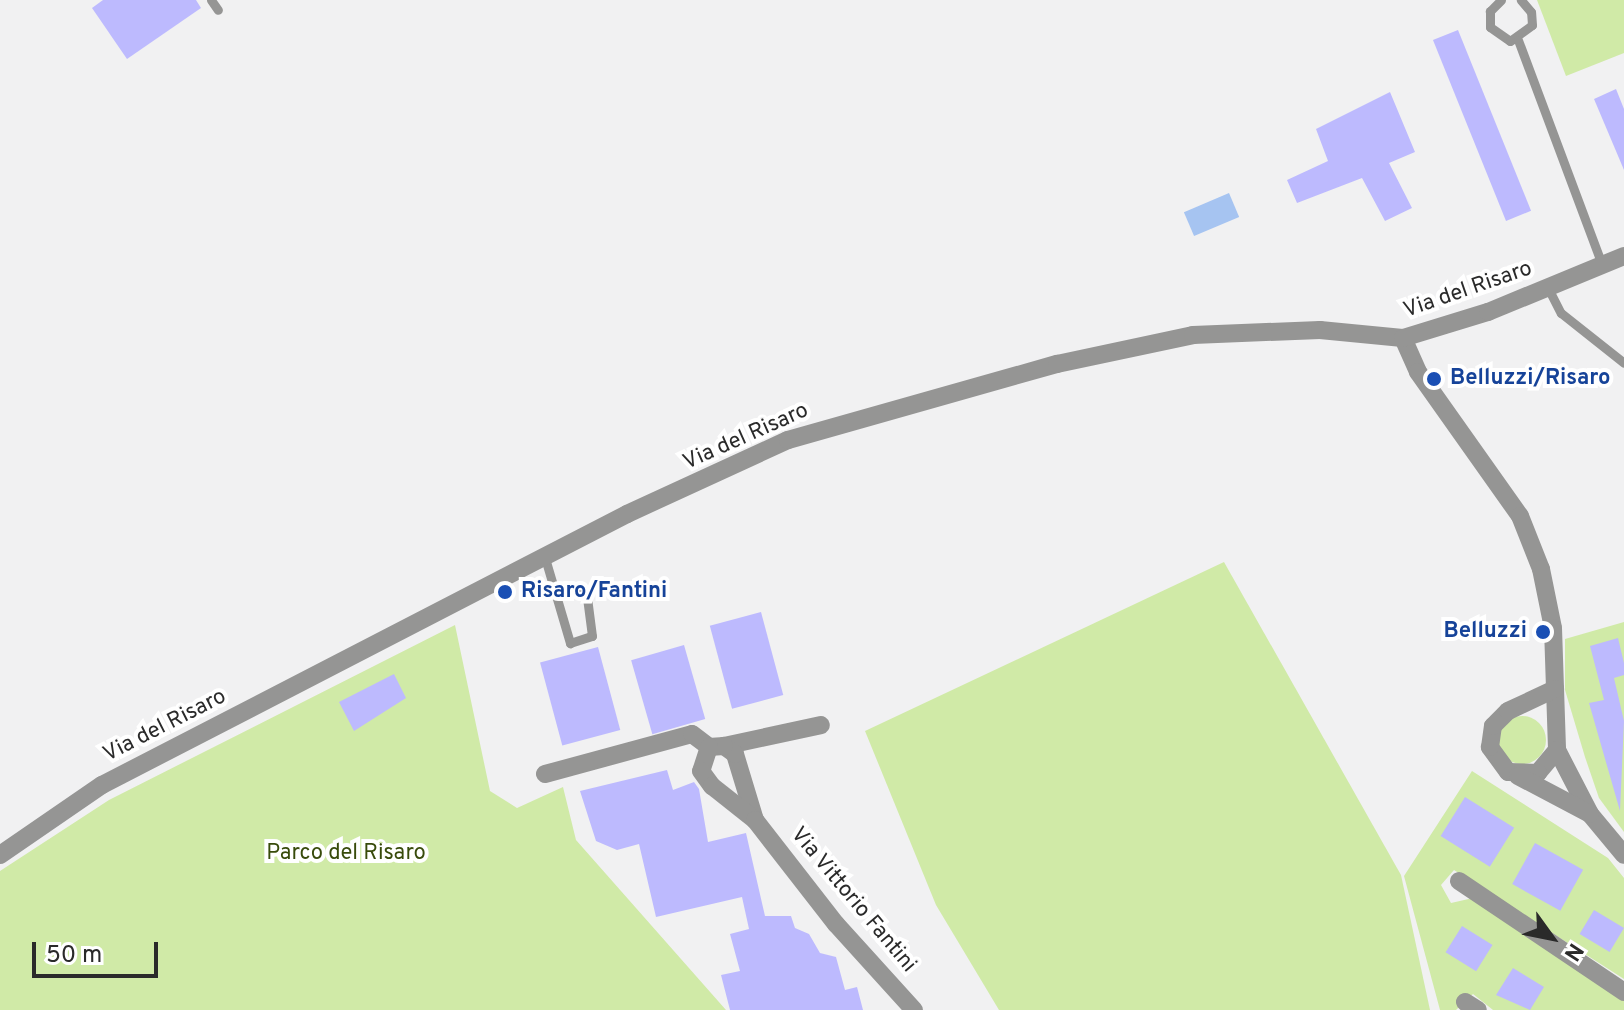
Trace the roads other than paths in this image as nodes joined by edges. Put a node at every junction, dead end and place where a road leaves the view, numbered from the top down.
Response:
1 (211, 0) edge
2 (1501, 0) edge
3 (1521, 0) edge
4 (218, 10) dead end
5 (1518, 40) junction
6 (1624, 256) edge
7 (1602, 265) junction
8 (1548, 288) junction
9 (1403, 338) junction
10 (1624, 363) edge
11 (545, 558) junction
12 (556, 591) junction
13 (1555, 689) junction
14 (1518, 708) junction
15 (821, 725) dead end
16 (1557, 741) junction
17 (716, 747) junction
18 (545, 774) dead end
19 (1518, 776) junction
20 (1590, 814) junction
21 (755, 820) junction
22 (0, 855) edge
23 (1624, 855) edge
24 (1459, 881) dead end
25 (1624, 992) edge
26 (914, 1010) edge

1 - 4 lane
2 - 5 lane
3 - 5 lane
5 - 7 lane
6 - 7 street, Via del Risaro
7 - 8 street, Via del Risaro
8 - 9 street, Via del Risaro
8 - 10 lane
9 - 11 street, Via del Risaro
9 - 13 street
11 - 12 lane
11 - 22 street, Via del Risaro
12 - 12 lane
13 - 14 street
13 - 16 street
14 - 16 street
14 - 19 street
15 - 17 street
16 - 19 street
16 - 20 street
17 - 18 street
17 - 21 street, Via Vittorio Fantini
17 - 21 street, Via Vittorio Fantini
19 - 20 street
20 - 23 street
21 - 26 street, Via Vittorio Fantini
24 - 25 street

